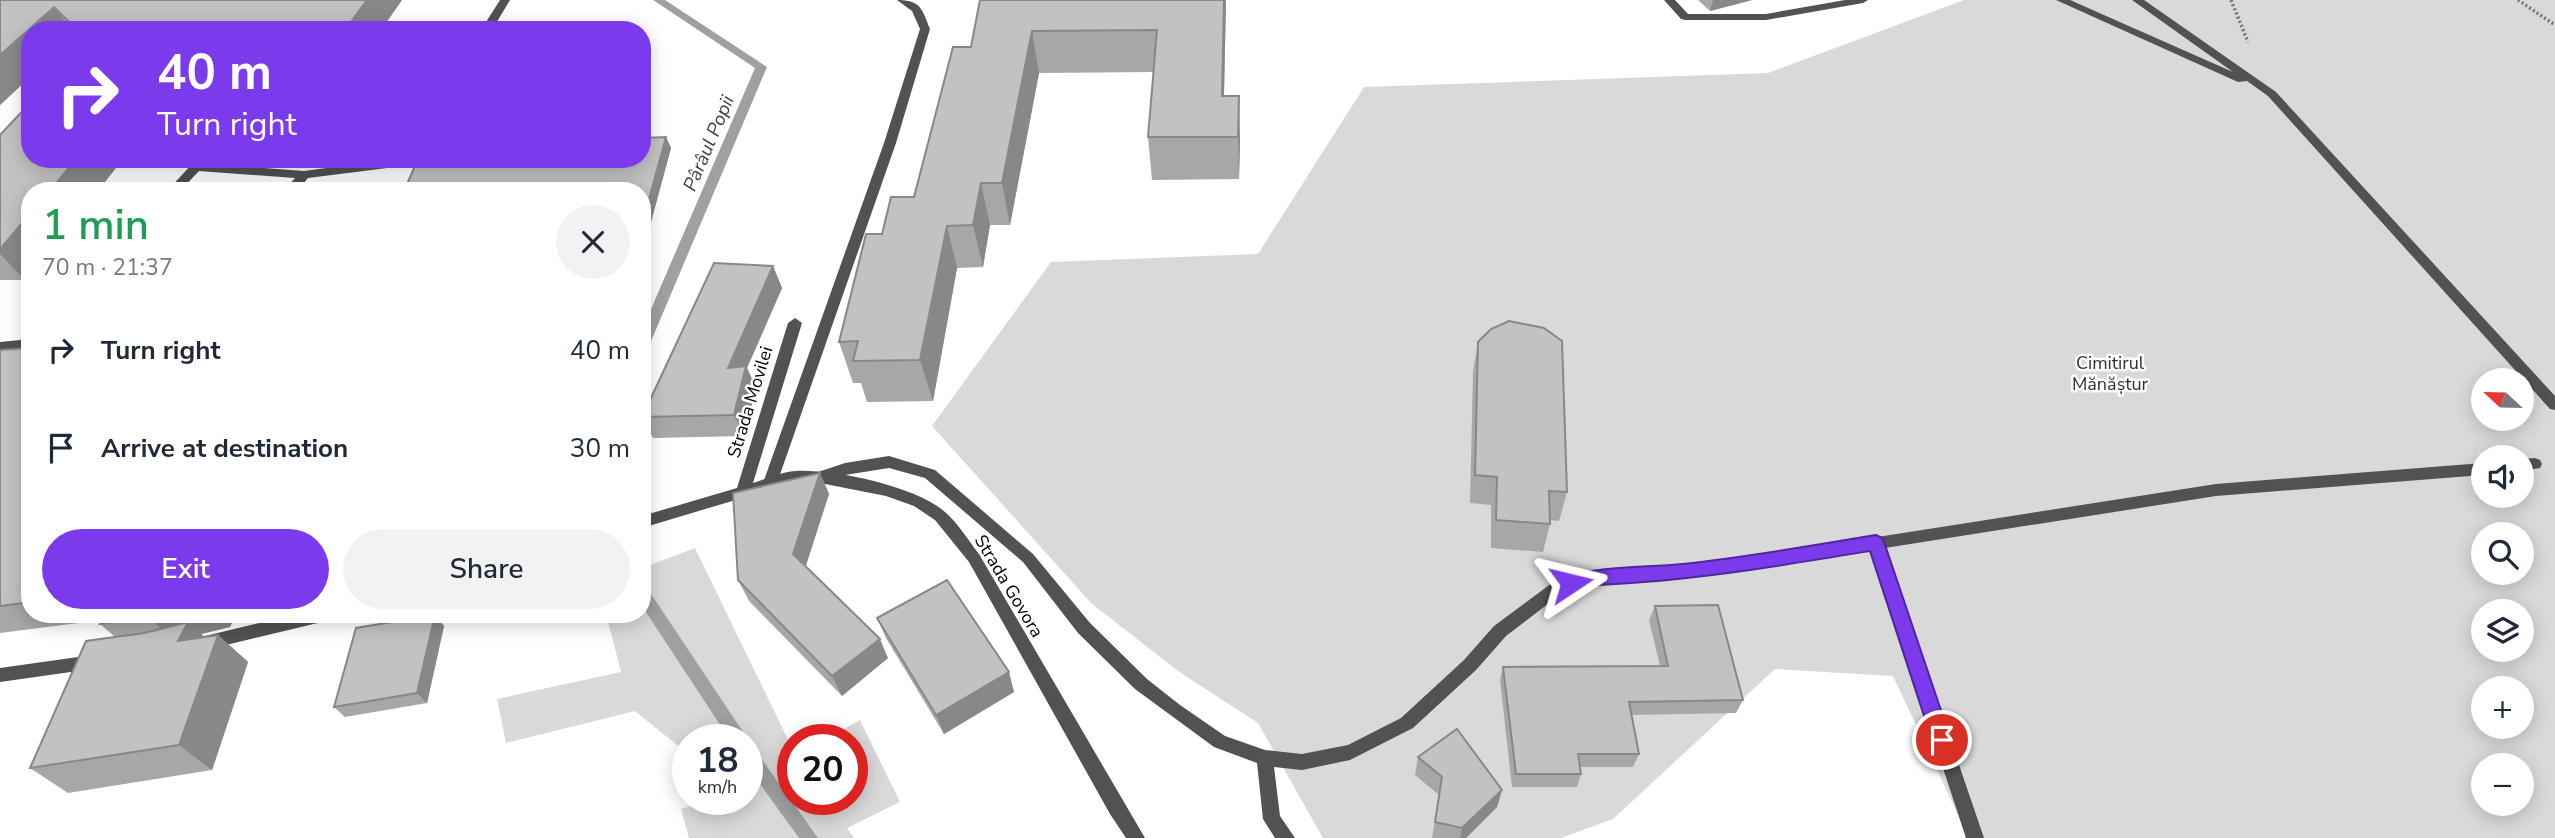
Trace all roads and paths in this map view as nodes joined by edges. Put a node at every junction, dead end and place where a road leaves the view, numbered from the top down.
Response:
1 (505, 0) edge
2 (902, 0) edge
3 (1668, 0) edge
4 (1863, 0) edge
5 (2061, 0) edge
6 (2137, 0) edge
7 (2518, 0) edge
8 (492, 21) edge
9 (2555, 25) edge
10 (2272, 94) junction
11 (195, 168) edge
12 (210, 168) edge
13 (357, 168) edge
14 (304, 175) junction
15 (182, 182) edge
16 (298, 182) edge
17 (795, 323) dead end
18 (21, 344) edge
19 (0, 346) edge
20 (2555, 405) edge
21 (2471, 469) edge
22 (820, 477) junction
23 (770, 483) junction
24 (743, 492) junction
25 (651, 519) edge
26 (1876, 542) junction
27 (288, 623) edge
28 (188, 647) edge
29 (108, 660) edge
30 (0, 675) edge
31 (1265, 758) junction
32 (1136, 838) edge
33 (1286, 838) edge
34 (1975, 838) edge

1 - 8 street
2 - 23 street
3 - 4 street
5 - 10 street
6 - 10 street
7 - 9 path
10 - 20 street
11 - 15 street
12 - 14 street
13 - 14 street
14 - 16 street
17 - 24 street, Strada Movilei
18 - 19 street
21 - 26 street
22 - 23 street, Strada Govora
22 - 31 street
22 - 32 street, Strada Govora
23 - 24 street, Strada Govora
24 - 25 street, Strada Govora
26 - 31 street
26 - 34 street
27 - 28 street
29 - 30 street
31 - 33 street

